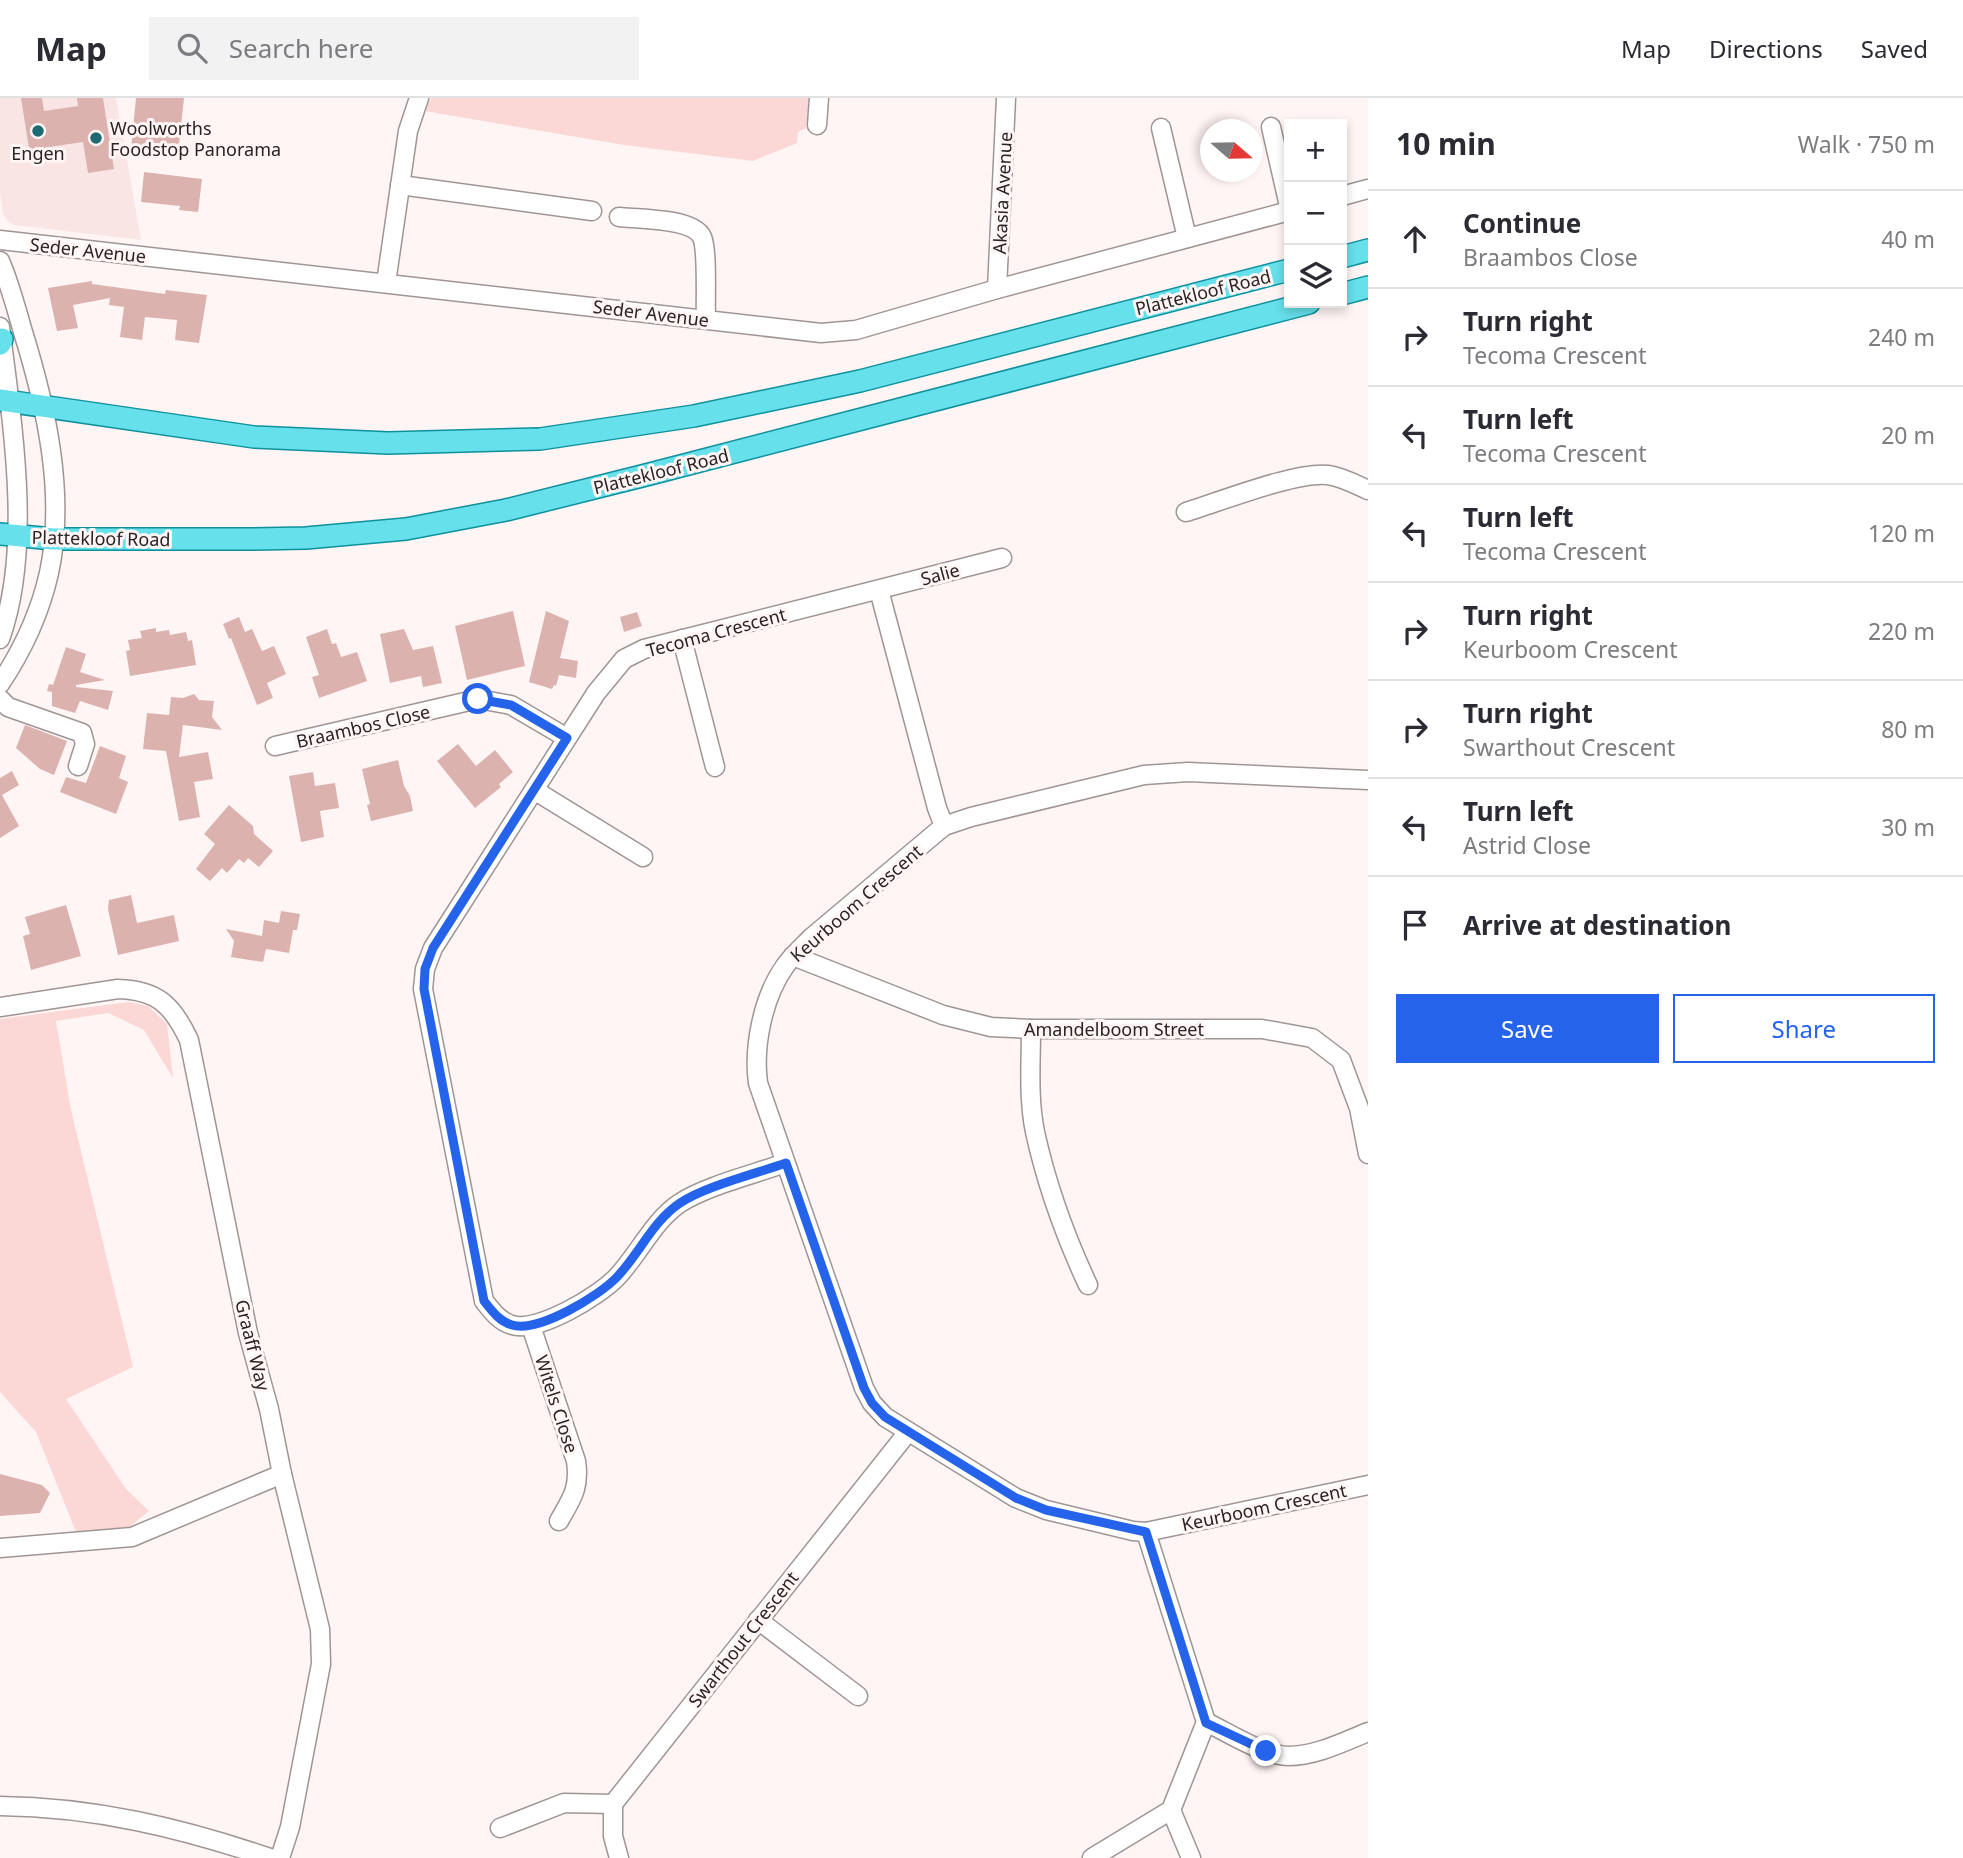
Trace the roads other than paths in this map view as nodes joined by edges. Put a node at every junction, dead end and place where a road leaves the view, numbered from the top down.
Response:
1 (419, 98) edge
2 (819, 98) edge
3 (1006, 98) edge
4 (817, 125) dead end
5 (1271, 127) dead end
6 (1161, 128) dead end
7 (400, 185) junction
8 (1284, 186) edge
9 (1368, 189) edge
10 (1347, 195) edge
11 (1284, 209) edge
12 (592, 211) dead end
13 (619, 217) dead end
14 (1187, 238) junction
15 (0, 240) edge
16 (1368, 250) edge
17 (1347, 256) edge
18 (0, 261) edge
19 (1284, 271) edge
20 (386, 283) junction
21 (1368, 287) edge
22 (997, 289) junction
23 (1347, 293) edge
24 (1289, 308) edge
25 (706, 319) junction
26 (1, 337) edge
27 (4, 401) edge
28 (44, 407) junction
29 (1368, 490) edge
30 (1186, 512) dead end
31 (8, 535) edge
32 (53, 539) junction
33 (1002, 558) dead end
34 (879, 590) junction
35 (0, 639) edge
36 (682, 639) junction
37 (0, 684) edge
38 (0, 699) edge
39 (567, 738) junction
40 (275, 746) dead end
41 (78, 766) dead end
42 (715, 767) dead end
43 (1368, 780) edge
44 (534, 790) junction
45 (944, 826) junction
46 (643, 857) dead end
47 (793, 956) junction
48 (0, 1007) edge
49 (1031, 1029) junction
50 (1368, 1154) edge
51 (786, 1163) junction
52 (1088, 1285) dead end
53 (531, 1326) junction
54 (908, 1432) junction
55 (282, 1474) junction
56 (1368, 1485) edge
57 (559, 1521) dead end
58 (1146, 1532) junction
59 (0, 1548) edge
60 (758, 1620) junction
61 (858, 1696) dead end
62 (1206, 1723) junction
63 (1368, 1732) edge
64 (613, 1804) junction
65 (0, 1806) edge
66 (1171, 1810) junction
67 (500, 1828) dead end
68 (270, 1858) edge
69 (280, 1858) edge
70 (619, 1858) edge
71 (1092, 1858) edge
72 (1191, 1858) edge

1 - 7 street
2 - 4 street
3 - 22 street, Akasia Avenue
5 - 8 street
6 - 14 street
7 - 12 street
7 - 20 street
9 - 10 street
11 - 14 street, Seder Avenue
13 - 25 street
14 - 22 street, Seder Avenue
15 - 20 street, Seder Avenue
16 - 17 main road
18 - 28 street
19 - 28 main road, Plattekloof Road
20 - 25 street, Seder Avenue
21 - 23 main road
22 - 25 street, Seder Avenue
24 - 32 main road, Plattekloof Road
26 - 27 street
27 - 28 main road, Plattekloof Road
27 - 31 street
28 - 32 street
29 - 30 street
31 - 32 main road, Plattekloof Road
31 - 35 street
32 - 37 street
33 - 34 street, Salie
34 - 36 street, Tecoma Crescent
34 - 45 street
36 - 39 street, Tecoma Crescent
36 - 42 street
38 - 41 street
39 - 40 street, Braambos Close
39 - 44 street, Tecoma Crescent
43 - 45 street, Keurboom Crescent
44 - 46 street
44 - 53 street, Tecoma Crescent
45 - 47 street, Keurboom Crescent
47 - 49 street, Amandelboom Street
47 - 51 street, Keurboom Crescent
48 - 55 street, Graaff Way
49 - 50 street, Amandelboom Street
49 - 52 street
51 - 53 street
51 - 54 street, Keurboom Crescent
53 - 57 street, Witels Close
54 - 58 street, Keurboom Crescent
54 - 60 street, Swarthout Crescent
55 - 59 street
55 - 69 street, Graaff Way
56 - 58 street, Keurboom Crescent
58 - 62 street
60 - 61 street
60 - 64 street, Swarthout Crescent
62 - 63 street
62 - 66 street
64 - 67 street
64 - 70 street
65 - 68 street
66 - 71 street
66 - 72 street

